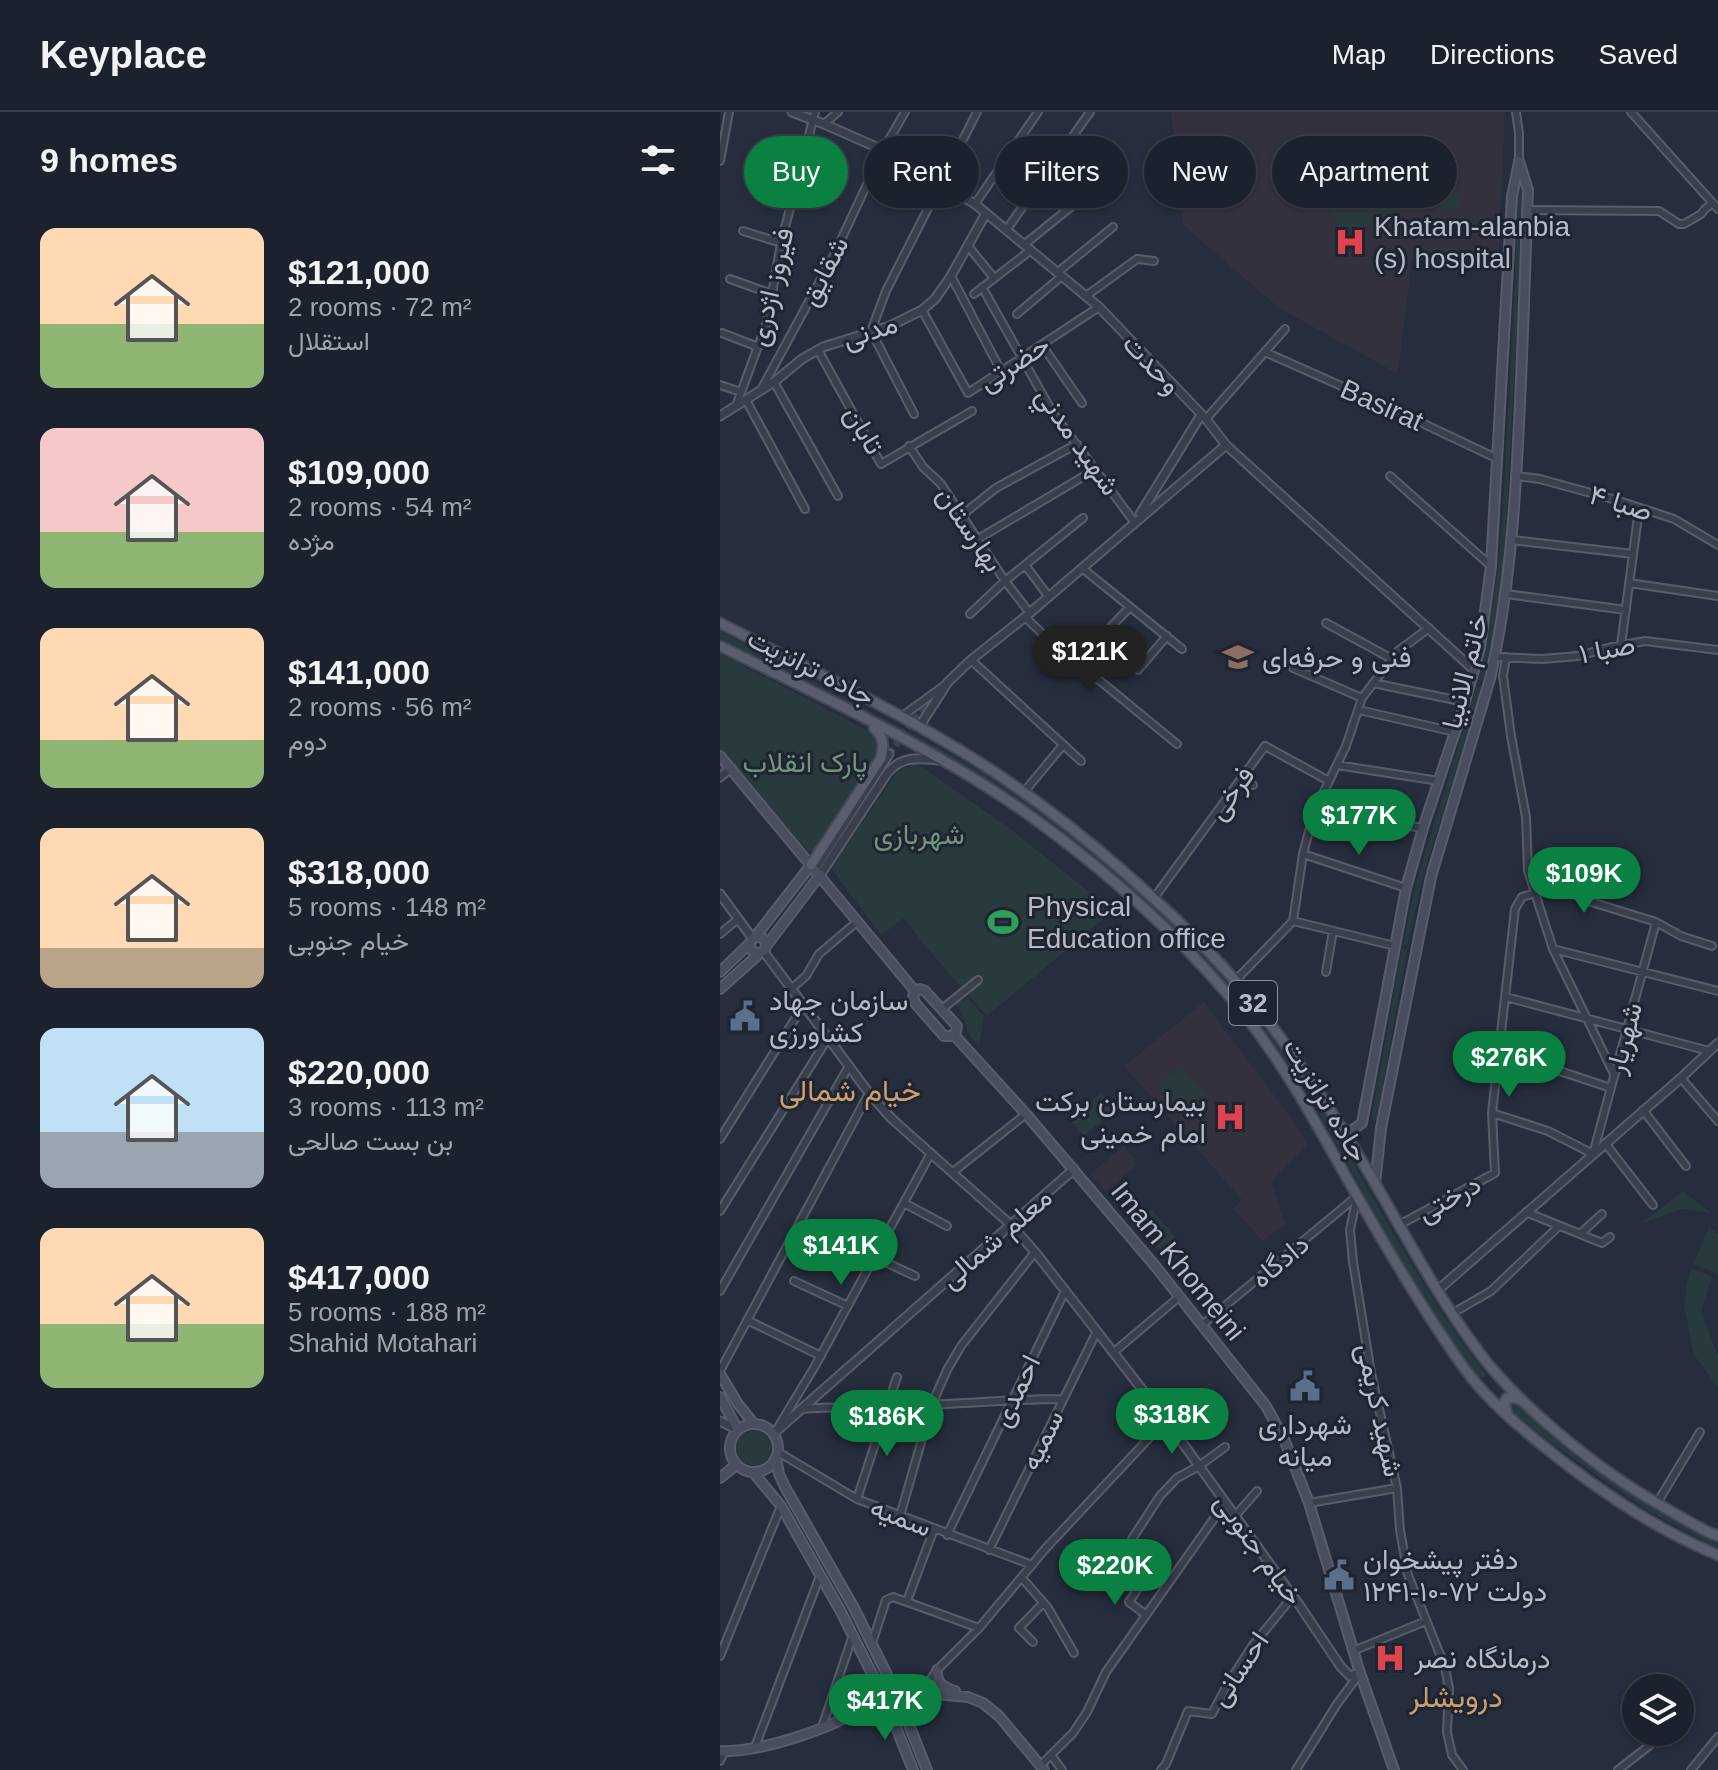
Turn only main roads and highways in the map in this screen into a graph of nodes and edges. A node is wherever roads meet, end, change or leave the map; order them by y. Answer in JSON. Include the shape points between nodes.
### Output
{"nodes":[{"id":1,"x":1488,"y":591,"type":"junction"},
{"id":2,"x":1506,"y":594,"type":"junction"},
{"id":3,"x":720,"y":623,"type":"edge"},
{"id":4,"x":720,"y":646,"type":"edge"},
{"id":5,"x":866,"y":720,"type":"junction"},
{"id":6,"x":1449,"y":750,"type":"junction"},
{"id":7,"x":1466,"y":755,"type":"junction"},
{"id":8,"x":721,"y":759,"type":"edge"},
{"id":9,"x":815,"y":869,"type":"junction"},
{"id":10,"x":753,"y":940,"type":"junction"},
{"id":11,"x":763,"y":950,"type":"junction"},
{"id":12,"x":720,"y":972,"type":"edge"},
{"id":13,"x":722,"y":985,"type":"edge"},
{"id":14,"x":915,"y":991,"type":"junction"},
{"id":15,"x":955,"y":1036,"type":"junction"},
{"id":16,"x":1362,"y":1123,"type":"junction"},
{"id":17,"x":1381,"y":1128,"type":"junction"},
{"id":18,"x":1342,"y":1129,"type":"junction"},
{"id":19,"x":1375,"y":1184,"type":"junction"},
{"id":20,"x":1491,"y":1367,"type":"junction"},
{"id":21,"x":720,"y":1372,"type":"edge"},
{"id":22,"x":1476,"y":1383,"type":"junction"},
{"id":23,"x":720,"y":1397,"type":"edge"},
{"id":24,"x":1526,"y":1402,"type":"junction"},
{"id":25,"x":1511,"y":1419,"type":"junction"},
{"id":26,"x":754,"y":1424,"type":"junction"},
{"id":27,"x":738,"y":1430,"type":"junction"},
{"id":28,"x":777,"y":1455,"type":"junction"},
{"id":29,"x":736,"y":1465,"type":"junction"},
{"id":30,"x":753,"y":1472,"type":"junction"},
{"id":31,"x":720,"y":1478,"type":"edge"},
{"id":32,"x":1718,"y":1536,"type":"edge"},
{"id":33,"x":1718,"y":1555,"type":"edge"},
{"id":34,"x":937,"y":1670,"type":"road end"},
{"id":35,"x":899,"y":1697,"type":"junction"},
{"id":36,"x":968,"y":1697,"type":"junction"},
{"id":37,"x":883,"y":1703,"type":"junction"},
{"id":38,"x":721,"y":1755,"type":"edge"},
{"id":39,"x":1042,"y":1768,"type":"edge"},
{"id":40,"x":913,"y":1770,"type":"edge"},
{"id":41,"x":927,"y":1770,"type":"edge"},
{"id":42,"x":1394,"y":1770,"type":"edge"}],
"edges":[{"from":1,"to":2,"type":"main road","via":[[1498,586]]},
{"from":1,"to":2,"type":"main road","name":"خاتم الانبیا","via":[[1512,196],[1519,161],[1528,210],[1517,476]]},
{"from":1,"to":6,"type":"main road","name":"خاتم الانبیا","via":[[1480,648]]},
{"from":2,"to":7,"type":"main road","name":"خاتم الانبیا","via":[[1490,679]]},
{"from":3,"to":18,"type":"main road","name":"جاده ترانزیت","number":"32","via":[[975,759],[1077,831],[1187,928],[1235,981]]},
{"from":4,"to":5,"type":"main road","name":"جاده ترانزیت","number":"32"},
{"from":5,"to":9,"type":"main road","via":[[881,734],[881,758]]},
{"from":5,"to":22,"type":"main road","name":"جاده ترانزیت","number":"32","via":[[1034,819],[1175,936],[1275,1056],[1404,1277]]},
{"from":6,"to":7,"type":"main road","via":[[1451,762]]},
{"from":6,"to":16,"type":"main road","name":"خاتم الانبیا","via":[[1406,888]]},
{"from":7,"to":17,"type":"main road","name":"خاتم الانبیا","via":[[1431,877]]},
{"from":8,"to":9,"type":"main road"},
{"from":9,"to":10,"type":"main road"},
{"from":9,"to":11,"type":"main road"},
{"from":9,"to":14,"type":"main road"},
{"from":10,"to":11,"type":"main road","via":[[752,951]]},
{"from":10,"to":11,"type":"main road","via":[[763,938]]},
{"from":10,"to":12,"type":"main road"},
{"from":11,"to":13,"type":"main road"},
{"from":14,"to":15,"type":"main road","via":[[915,1003],[944,1036]]},
{"from":14,"to":15,"type":"main road","via":[[925,991],[942,1009],[957,1026]]},
{"from":15,"to":42,"type":"main road","name":"Imam Khomeini","via":[[1074,1169],[1266,1406],[1309,1503]]},
{"from":16,"to":17,"type":"main road"},
{"from":16,"to":18,"type":"main road","via":[[1351,1131]]},
{"from":17,"to":19,"type":"main road","name":"خاتم الانبیا"},
{"from":18,"to":19,"type":"main road","name":"جاده ترانزیت","number":"32"},
{"from":19,"to":20,"type":"main road","name":"جاده ترانزیت","number":"32"},
{"from":20,"to":22,"type":"main road","via":[[1489,1380]]},
{"from":20,"to":24,"type":"main road","name":"جاده ترانزیت","number":"32"},
{"from":21,"to":26,"type":"main road"},
{"from":22,"to":25,"type":"main road","name":"جاده ترانزیت","number":"32"},
{"from":23,"to":27,"type":"main road"},
{"from":24,"to":25,"type":"main road","via":[[1505,1400]]},
{"from":24,"to":32,"type":"main road","name":"جاده ترانزیت","number":"32","via":[[1575,1447],[1633,1489]]},
{"from":25,"to":33,"type":"main road","name":"جاده ترانزیت","number":"32","via":[[1624,1506]]},
{"from":26,"to":27,"type":"main road"},
{"from":26,"to":28,"type":"main road","via":[[773,1434]]},
{"from":27,"to":29,"type":"main road","via":[[730,1443]]},
{"from":28,"to":30,"type":"main road","via":[[767,1469]]},
{"from":28,"to":35,"type":"main road","via":[[785,1487]]},
{"from":29,"to":30,"type":"main road"},
{"from":29,"to":31,"type":"main road"},
{"from":30,"to":37,"type":"main road","via":[[781,1506],[853,1635]]},
{"from":34,"to":36,"type":"main road","via":[[939,1683]]},
{"from":35,"to":36,"type":"main road","via":[[913,1692]]},
{"from":35,"to":37,"type":"main road"},
{"from":35,"to":41,"type":"main road"},
{"from":36,"to":39,"type":"main road","via":[[999,1716]]},
{"from":37,"to":38,"type":"main road","via":[[822,1727]]},
{"from":37,"to":40,"type":"main road"}]}
